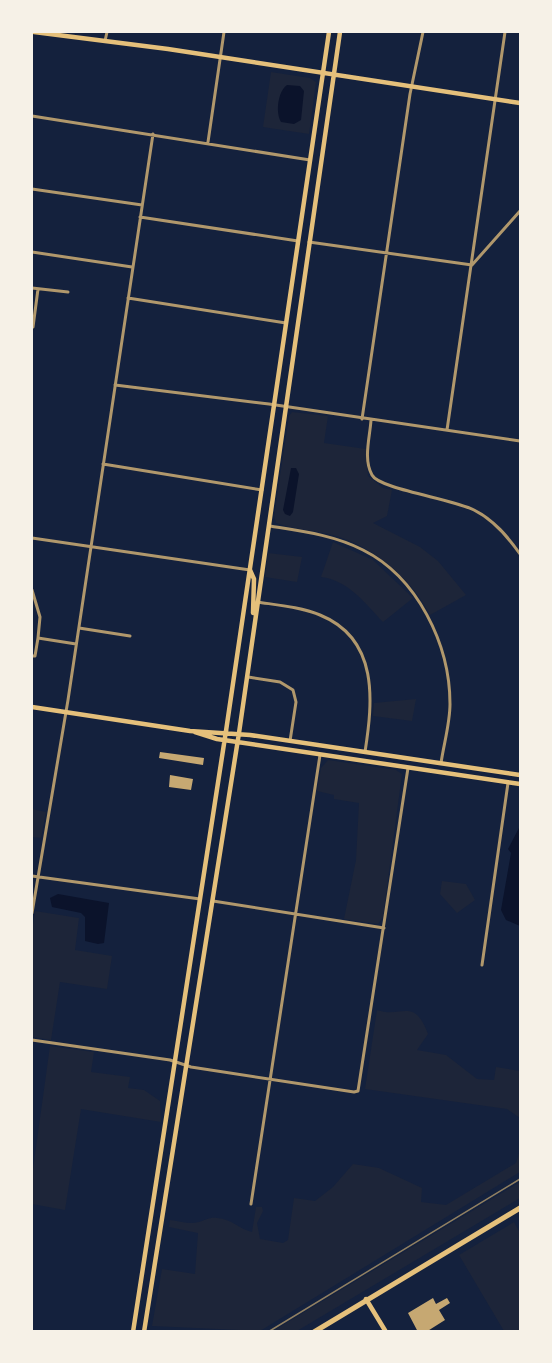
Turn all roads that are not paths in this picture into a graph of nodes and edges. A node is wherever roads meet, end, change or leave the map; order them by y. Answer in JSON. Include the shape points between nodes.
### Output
{"nodes":[{"id":1,"x":34,"y":32,"type":"edge"},
{"id":2,"x":107,"y":32,"type":"edge"},
{"id":3,"x":224,"y":32,"type":"edge"},
{"id":4,"x":329,"y":32,"type":"edge"},
{"id":5,"x":340,"y":32,"type":"edge"},
{"id":6,"x":423,"y":32,"type":"edge"},
{"id":7,"x":505,"y":32,"type":"edge"},
{"id":8,"x":105,"y":41,"type":"junction"},
{"id":9,"x":220,"y":56,"type":"junction"},
{"id":10,"x":323,"y":72,"type":"junction"},
{"id":11,"x":334,"y":75,"type":"junction"},
{"id":12,"x":412,"y":87,"type":"junction"},
{"id":13,"x":495,"y":100,"type":"junction"},
{"id":14,"x":520,"y":103,"type":"edge"},
{"id":15,"x":32,"y":116,"type":"edge"},
{"id":16,"x":153,"y":134,"type":"junction"},
{"id":17,"x":208,"y":142,"type":"junction"},
{"id":18,"x":310,"y":160,"type":"junction"},
{"id":19,"x":32,"y":189,"type":"edge"},
{"id":20,"x":142,"y":205,"type":"junction"},
{"id":21,"x":520,"y":211,"type":"edge"},
{"id":22,"x":140,"y":217,"type":"junction"},
{"id":23,"x":298,"y":241,"type":"junction"},
{"id":24,"x":309,"y":242,"type":"junction"},
{"id":25,"x":32,"y":252,"type":"edge"},
{"id":26,"x":387,"y":254,"type":"junction"},
{"id":27,"x":472,"y":265,"type":"junction"},
{"id":28,"x":132,"y":267,"type":"junction"},
{"id":29,"x":32,"y":288,"type":"edge"},
{"id":30,"x":38,"y":289,"type":"junction"},
{"id":31,"x":68,"y":292,"type":"dead end"},
{"id":32,"x":128,"y":298,"type":"junction"},
{"id":33,"x":286,"y":323,"type":"junction"},
{"id":34,"x":33,"y":327,"type":"edge"},
{"id":35,"x":115,"y":384,"type":"junction"},
{"id":36,"x":274,"y":405,"type":"junction"},
{"id":37,"x":285,"y":407,"type":"junction"},
{"id":38,"x":362,"y":419,"type":"junction"},
{"id":39,"x":371,"y":420,"type":"junction"},
{"id":40,"x":447,"y":431,"type":"junction"},
{"id":41,"x":520,"y":441,"type":"edge"},
{"id":42,"x":104,"y":464,"type":"junction"},
{"id":43,"x":262,"y":490,"type":"junction"},
{"id":44,"x":268,"y":525,"type":"junction"},
{"id":45,"x":32,"y":538,"type":"edge"},
{"id":46,"x":91,"y":546,"type":"junction"},
{"id":47,"x":520,"y":554,"type":"edge"},
{"id":48,"x":250,"y":570,"type":"junction"},
{"id":49,"x":32,"y":590,"type":"edge"},
{"id":50,"x":254,"y":601,"type":"junction"},
{"id":51,"x":79,"y":628,"type":"junction"},
{"id":52,"x":130,"y":636,"type":"dead end"},
{"id":53,"x":38,"y":638,"type":"junction"},
{"id":54,"x":76,"y":644,"type":"junction"},
{"id":55,"x":32,"y":656,"type":"edge"},
{"id":56,"x":246,"y":677,"type":"junction"},
{"id":57,"x":32,"y":707,"type":"edge"},
{"id":58,"x":65,"y":712,"type":"junction"},
{"id":59,"x":190,"y":730,"type":"junction"},
{"id":60,"x":226,"y":731,"type":"junction"},
{"id":61,"x":239,"y":733,"type":"junction"},
{"id":62,"x":225,"y":740,"type":"junction"},
{"id":63,"x":290,"y":741,"type":"junction"},
{"id":64,"x":238,"y":742,"type":"junction"},
{"id":65,"x":321,"y":745,"type":"junction"},
{"id":66,"x":365,"y":752,"type":"junction"},
{"id":67,"x":320,"y":754,"type":"junction"},
{"id":68,"x":409,"y":758,"type":"junction"},
{"id":69,"x":363,"y":761,"type":"junction"},
{"id":70,"x":441,"y":763,"type":"junction"},
{"id":71,"x":408,"y":768,"type":"junction"},
{"id":72,"x":440,"y":772,"type":"junction"},
{"id":73,"x":510,"y":773,"type":"junction"},
{"id":74,"x":520,"y":774,"type":"edge"},
{"id":75,"x":508,"y":783,"type":"junction"},
{"id":76,"x":520,"y":784,"type":"edge"},
{"id":77,"x":32,"y":876,"type":"edge"},
{"id":78,"x":37,"y":877,"type":"junction"},
{"id":79,"x":200,"y":899,"type":"junction"},
{"id":80,"x":213,"y":901,"type":"junction"},
{"id":81,"x":32,"y":913,"type":"edge"},
{"id":82,"x":295,"y":913,"type":"junction"},
{"id":83,"x":384,"y":928,"type":"junction"},
{"id":84,"x":482,"y":965,"type":"dead end"},
{"id":85,"x":32,"y":1040,"type":"edge"},
{"id":86,"x":175,"y":1062,"type":"junction"},
{"id":87,"x":186,"y":1066,"type":"junction"},
{"id":88,"x":270,"y":1080,"type":"junction"},
{"id":89,"x":250,"y":1204,"type":"dead end"},
{"id":90,"x":520,"y":1208,"type":"edge"},
{"id":91,"x":366,"y":1299,"type":"junction"},
{"id":92,"x":340,"y":1315,"type":"junction"},
{"id":93,"x":328,"y":1322,"type":"dead end"},
{"id":94,"x":133,"y":1332,"type":"edge"},
{"id":95,"x":144,"y":1332,"type":"edge"},
{"id":96,"x":314,"y":1332,"type":"edge"},
{"id":97,"x":386,"y":1332,"type":"edge"}],
"edges":[{"from":1,"to":8,"type":"main road"},
{"from":2,"to":8,"type":"street"},
{"from":3,"to":9,"type":"street"},
{"from":4,"to":10,"type":"main road"},
{"from":5,"to":11,"type":"main road"},
{"from":6,"to":12,"type":"street"},
{"from":7,"to":13,"type":"street"},
{"from":8,"to":9,"type":"main road"},
{"from":9,"to":10,"type":"main road"},
{"from":9,"to":17,"type":"street"},
{"from":10,"to":11,"type":"main road"},
{"from":10,"to":18,"type":"main road"},
{"from":11,"to":12,"type":"main road"},
{"from":11,"to":24,"type":"main road"},
{"from":12,"to":13,"type":"main road"},
{"from":12,"to":26,"type":"street"},
{"from":13,"to":14,"type":"main road"},
{"from":13,"to":27,"type":"street"},
{"from":15,"to":16,"type":"street"},
{"from":16,"to":17,"type":"street"},
{"from":16,"to":20,"type":"street"},
{"from":17,"to":18,"type":"street"},
{"from":18,"to":23,"type":"main road"},
{"from":19,"to":20,"type":"street"},
{"from":20,"to":22,"type":"street"},
{"from":21,"to":27,"type":"street"},
{"from":22,"to":23,"type":"street"},
{"from":22,"to":28,"type":"street"},
{"from":23,"to":33,"type":"main road"},
{"from":24,"to":26,"type":"street"},
{"from":24,"to":37,"type":"main road"},
{"from":25,"to":28,"type":"street"},
{"from":26,"to":27,"type":"street"},
{"from":26,"to":38,"type":"street"},
{"from":27,"to":40,"type":"street"},
{"from":28,"to":32,"type":"street"},
{"from":29,"to":30,"type":"street"},
{"from":30,"to":31,"type":"street"},
{"from":30,"to":34,"type":"street"},
{"from":32,"to":33,"type":"street"},
{"from":32,"to":35,"type":"street"},
{"from":33,"to":36,"type":"main road"},
{"from":35,"to":36,"type":"street"},
{"from":35,"to":42,"type":"street"},
{"from":36,"to":37,"type":"street"},
{"from":36,"to":43,"type":"main road"},
{"from":37,"to":38,"type":"street"},
{"from":37,"to":44,"type":"main road"},
{"from":38,"to":39,"type":"street"},
{"from":39,"to":40,"type":"street"},
{"from":39,"to":47,"type":"street","via":[[370,473],[385,485],[476,510],[491,520]]},
{"from":40,"to":41,"type":"street"},
{"from":42,"to":43,"type":"street"},
{"from":42,"to":46,"type":"street"},
{"from":43,"to":48,"type":"main road"},
{"from":44,"to":50,"type":"main road"},
{"from":44,"to":70,"type":"street","via":[[355,546],[411,590],[432,626],[446,670],[449,712]]},
{"from":45,"to":46,"type":"street"},
{"from":46,"to":48,"type":"street"},
{"from":46,"to":51,"type":"street"},
{"from":48,"to":50,"type":"main road"},
{"from":48,"to":60,"type":"main road"},
{"from":49,"to":53,"type":"street","via":[[40,617]]},
{"from":50,"to":56,"type":"main road"},
{"from":50,"to":66,"type":"street","via":[[321,615],[353,642],[364,661],[372,691]]},
{"from":51,"to":52,"type":"street"},
{"from":51,"to":54,"type":"street"},
{"from":53,"to":54,"type":"street"},
{"from":53,"to":55,"type":"street"},
{"from":54,"to":58,"type":"street"},
{"from":56,"to":61,"type":"main road"},
{"from":56,"to":63,"type":"street","via":[[280,682],[293,690],[296,702]]},
{"from":57,"to":58,"type":"main road"},
{"from":58,"to":59,"type":"main road"},
{"from":58,"to":78,"type":"street"},
{"from":59,"to":60,"type":"main road"},
{"from":59,"to":62,"type":"main road"},
{"from":60,"to":61,"type":"main road"},
{"from":60,"to":62,"type":"main road"},
{"from":61,"to":63,"type":"main road"},
{"from":61,"to":64,"type":"main road"},
{"from":62,"to":64,"type":"main road"},
{"from":62,"to":79,"type":"main road"},
{"from":63,"to":65,"type":"main road"},
{"from":64,"to":67,"type":"main road"},
{"from":64,"to":80,"type":"main road"},
{"from":65,"to":66,"type":"main road"},
{"from":65,"to":67,"type":"main road"},
{"from":66,"to":68,"type":"main road"},
{"from":66,"to":69,"type":"main road"},
{"from":67,"to":69,"type":"main road"},
{"from":67,"to":82,"type":"street"},
{"from":68,"to":70,"type":"main road"},
{"from":68,"to":71,"type":"main road"},
{"from":69,"to":71,"type":"main road"},
{"from":70,"to":72,"type":"main road"},
{"from":70,"to":73,"type":"main road"},
{"from":71,"to":72,"type":"main road"},
{"from":71,"to":83,"type":"street"},
{"from":72,"to":75,"type":"main road"},
{"from":73,"to":74,"type":"main road"},
{"from":73,"to":75,"type":"main road"},
{"from":74,"to":76,"type":"main road"},
{"from":75,"to":76,"type":"main road"},
{"from":75,"to":84,"type":"street"},
{"from":77,"to":78,"type":"street"},
{"from":78,"to":79,"type":"street"},
{"from":78,"to":81,"type":"street"},
{"from":79,"to":86,"type":"main road"},
{"from":80,"to":82,"type":"street"},
{"from":80,"to":87,"type":"main road"},
{"from":82,"to":83,"type":"street"},
{"from":82,"to":88,"type":"street"},
{"from":83,"to":88,"type":"street","via":[[358,1091]]},
{"from":85,"to":86,"type":"street"},
{"from":86,"to":87,"type":"street"},
{"from":86,"to":94,"type":"main road"},
{"from":87,"to":88,"type":"street"},
{"from":87,"to":95,"type":"main road"},
{"from":88,"to":89,"type":"street"},
{"from":90,"to":91,"type":"highway"},
{"from":91,"to":92,"type":"highway"},
{"from":91,"to":97,"type":"main road"},
{"from":92,"to":93,"type":"highway"},
{"from":92,"to":96,"type":"highway"}]}
